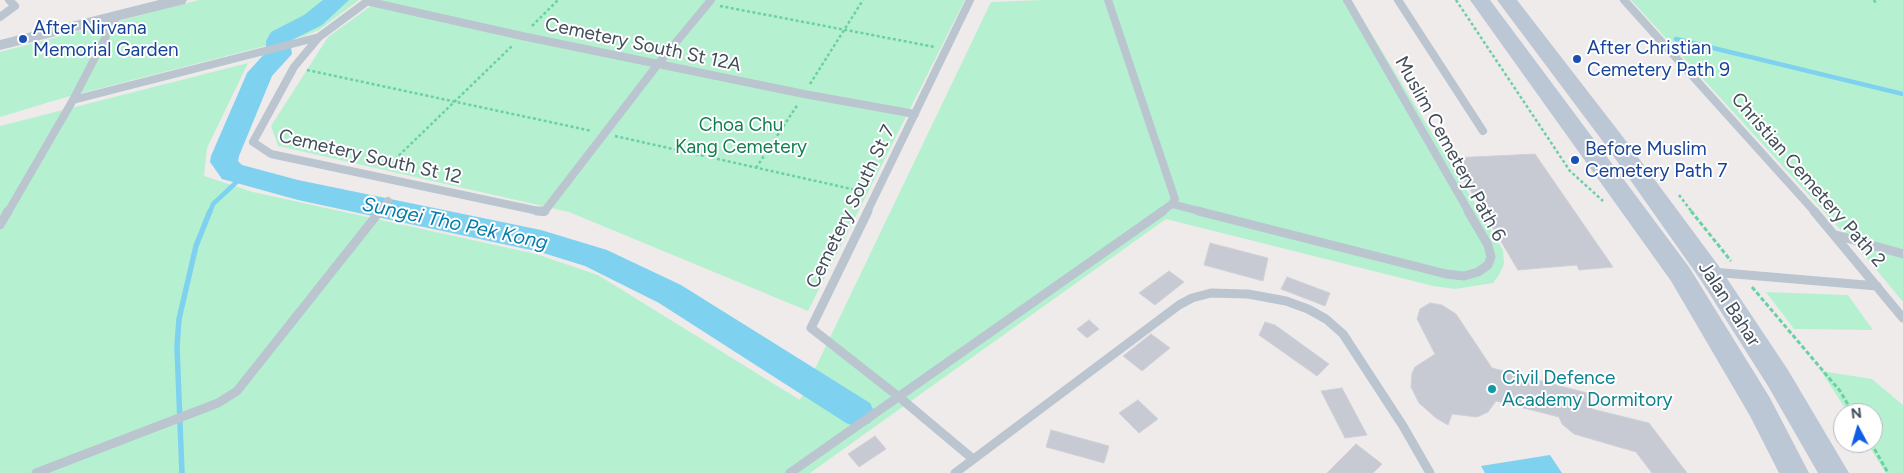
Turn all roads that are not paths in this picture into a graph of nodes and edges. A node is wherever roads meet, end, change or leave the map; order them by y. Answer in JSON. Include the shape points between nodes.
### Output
{"nodes":[{"id":1,"x":4,"y":0,"type":"edge"},
{"id":2,"x":9,"y":0,"type":"edge"},
{"id":3,"x":179,"y":0,"type":"edge"},
{"id":4,"x":367,"y":0,"type":"edge"},
{"id":5,"x":970,"y":0,"type":"edge"},
{"id":6,"x":1108,"y":0,"type":"edge"},
{"id":7,"x":1347,"y":0,"type":"edge"},
{"id":8,"x":1398,"y":0,"type":"edge"},
{"id":9,"x":1480,"y":0,"type":"edge"},
{"id":10,"x":1507,"y":0,"type":"edge"},
{"id":11,"x":1624,"y":0,"type":"edge"},
{"id":12,"x":0,"y":2,"type":"edge"},
{"id":13,"x":709,"y":2,"type":"edge"},
{"id":14,"x":117,"y":15,"type":"junction"},
{"id":15,"x":0,"y":16,"type":"edge"},
{"id":16,"x":319,"y":37,"type":"junction"},
{"id":17,"x":0,"y":45,"type":"edge"},
{"id":18,"x":658,"y":64,"type":"junction"},
{"id":19,"x":73,"y":100,"type":"junction"},
{"id":20,"x":915,"y":114,"type":"junction"},
{"id":21,"x":1483,"y":131,"type":"dead end"},
{"id":22,"x":1615,"y":142,"type":"junction"},
{"id":23,"x":1592,"y":154,"type":"junction"},
{"id":24,"x":388,"y":201,"type":"dead end"},
{"id":25,"x":1172,"y":204,"type":"junction"},
{"id":26,"x":380,"y":212,"type":"joint"},
{"id":27,"x":0,"y":225,"type":"edge"},
{"id":28,"x":1836,"y":235,"type":"junction"},
{"id":29,"x":1903,"y":254,"type":"edge"},
{"id":30,"x":1709,"y":272,"type":"junction"},
{"id":31,"x":1877,"y":286,"type":"junction"},
{"id":32,"x":1903,"y":318,"type":"edge"},
{"id":33,"x":898,"y":397,"type":"junction"},
{"id":34,"x":973,"y":459,"type":"junction"},
{"id":35,"x":1427,"y":471,"type":"edge"},
{"id":36,"x":36,"y":473,"type":"edge"},
{"id":37,"x":790,"y":473,"type":"edge"},
{"id":38,"x":955,"y":473,"type":"edge"},
{"id":39,"x":1794,"y":473,"type":"edge"},
{"id":40,"x":1834,"y":473,"type":"edge"}],
"edges":[{"from":1,"to":12,"type":"lane"},
{"from":2,"to":15,"type":"lane","via":[[15,6]]},
{"from":3,"to":14,"type":"street"},
{"from":4,"to":16,"type":"lane"},
{"from":4,"to":18,"type":"lane","name":"Cemetery South St 12A"},
{"from":5,"to":20,"type":"lane","name":"Cemetery South St 7"},
{"from":6,"to":25,"type":"lane","via":[[1175,199]]},
{"from":7,"to":25,"type":"lane","name":"Muslim Cemetery Path 6","via":[[1488,245],[1491,258],[1488,265],[1464,276],[1446,274]]},
{"from":8,"to":21,"type":"lane"},
{"from":9,"to":23,"type":"main road","name":"Jalan Bahar"},
{"from":10,"to":22,"type":"main road","name":"Jalan Bahar"},
{"from":11,"to":28,"type":"lane","name":"Christian Cemetery Path 2"},
{"from":13,"to":18,"type":"lane"},
{"from":14,"to":17,"type":"street"},
{"from":14,"to":19,"type":"lane"},
{"from":16,"to":18,"type":"lane","name":"Cemetery South St 12","via":[[294,67],[254,142],[271,154],[544,212]]},
{"from":16,"to":19,"type":"lane"},
{"from":18,"to":20,"type":"lane","name":"Cemetery South St 12A"},
{"from":19,"to":27,"type":"lane"},
{"from":20,"to":33,"type":"lane","name":"Cemetery South St 7","via":[[811,328]]},
{"from":22,"to":23,"type":"main road","via":[[1594,139]]},
{"from":22,"to":30,"type":"main road","name":"Jalan Bahar"},
{"from":23,"to":39,"type":"main road","name":"Jalan Bahar","via":[[1704,310]]},
{"from":24,"to":26,"type":"lane"},
{"from":25,"to":33,"type":"lane"},
{"from":26,"to":36,"type":"lane","via":[[237,391],[218,403]]},
{"from":28,"to":29,"type":"lane"},
{"from":28,"to":31,"type":"lane","name":"Christian Cemetery Path 2"},
{"from":30,"to":31,"type":"lane"},
{"from":30,"to":40,"type":"main road","name":"Jalan Bahar","via":[[1778,378]]},
{"from":31,"to":32,"type":"lane","name":"Christian Cemetery Path 2"},
{"from":33,"to":34,"type":"lane"},
{"from":33,"to":37,"type":"lane"},
{"from":34,"to":35,"type":"lane","via":[[1179,305],[1211,294],[1248,294],[1308,309],[1343,334],[1403,426]]},
{"from":34,"to":38,"type":"lane"}]}
